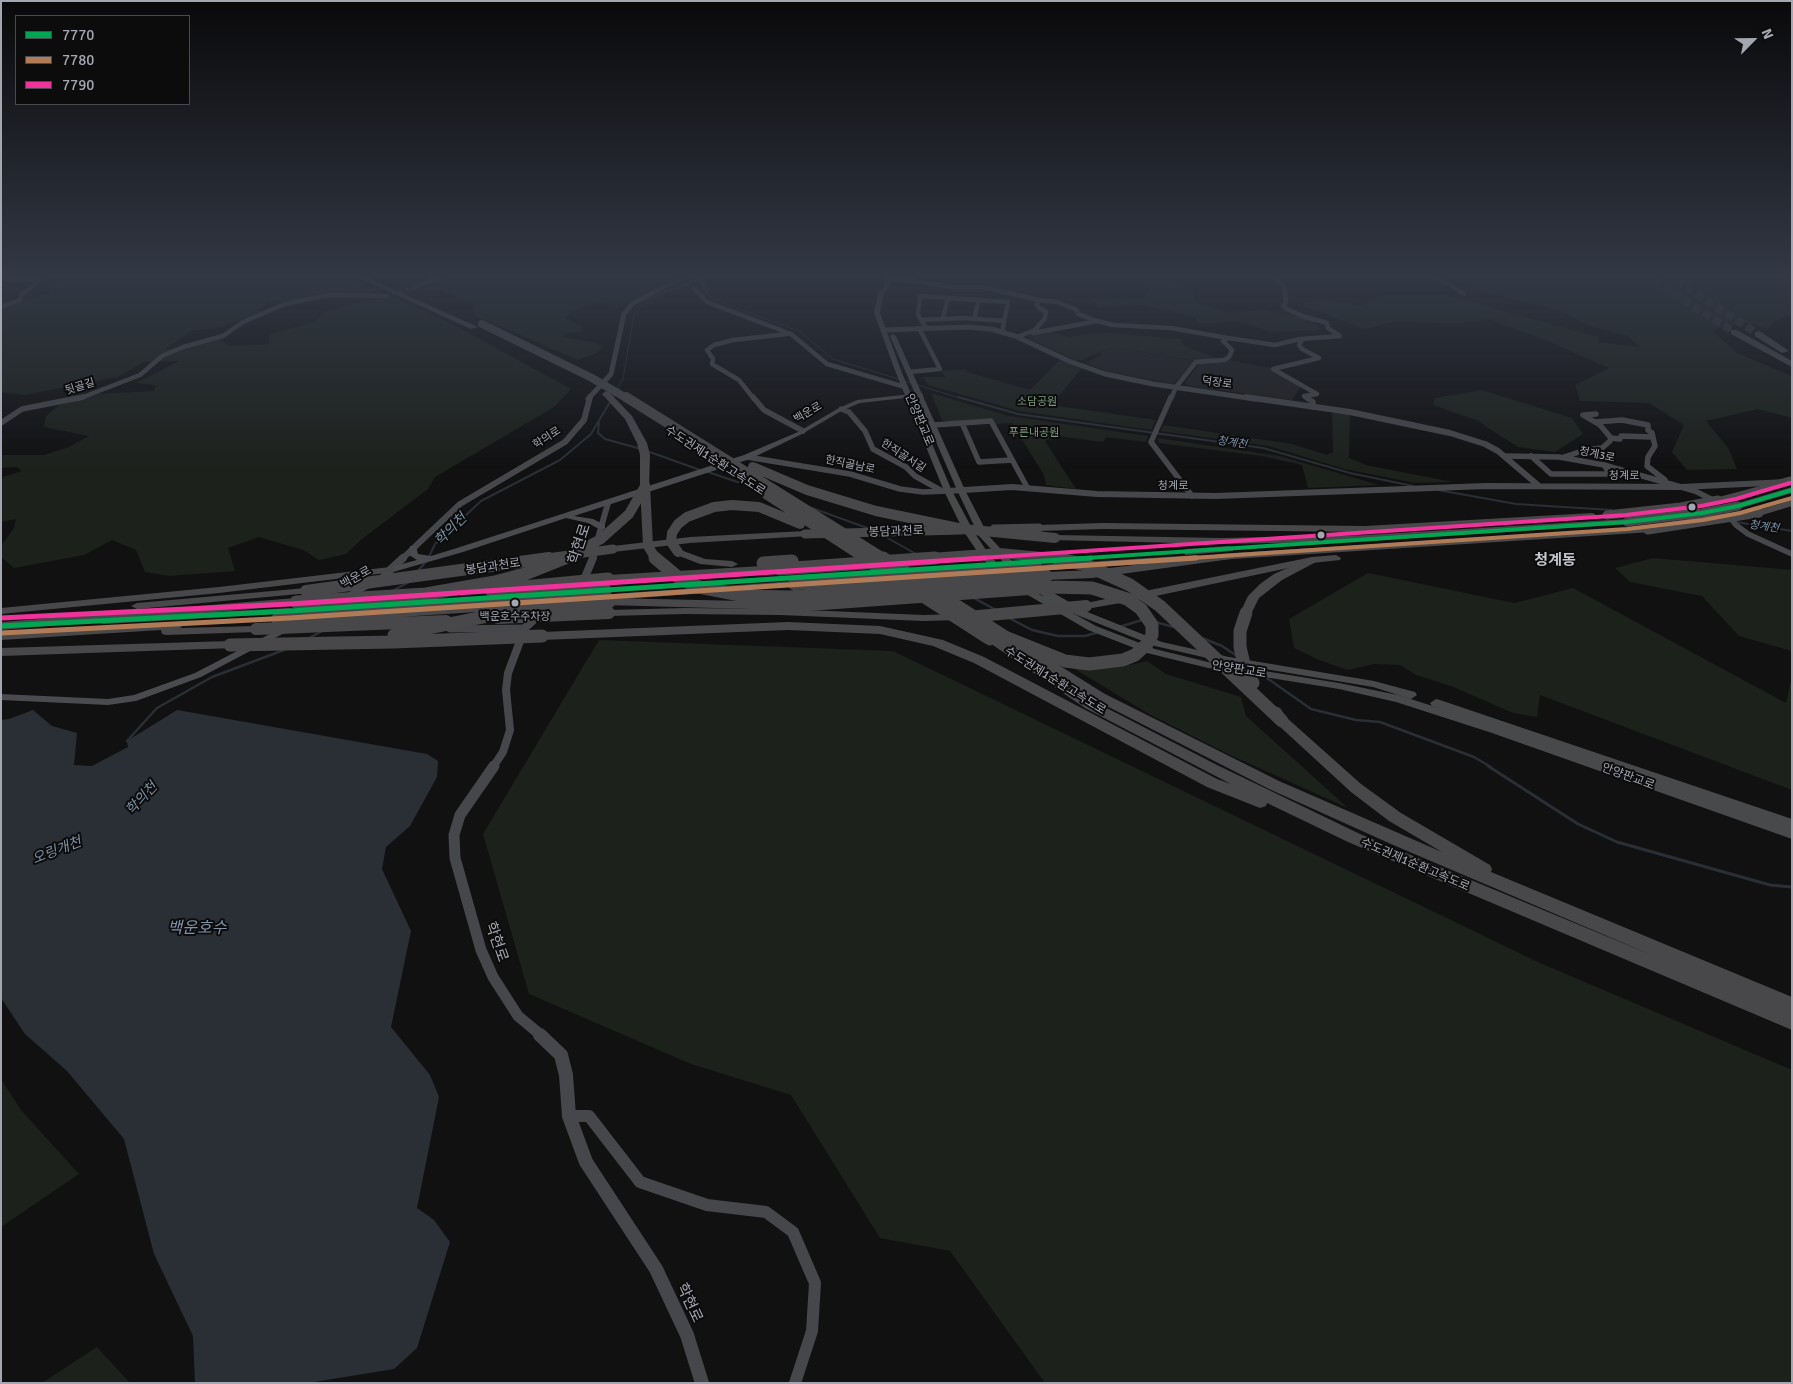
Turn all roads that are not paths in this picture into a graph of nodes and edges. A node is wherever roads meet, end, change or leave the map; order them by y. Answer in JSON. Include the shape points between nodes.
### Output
{"nodes":[{"id":1,"x":214,"y":339,"type":"edge"},
{"id":2,"x":502,"y":339,"type":"edge"},
{"id":3,"x":506,"y":339,"type":"edge"},
{"id":4,"x":619,"y":339,"type":"edge"},
{"id":5,"x":744,"y":339,"type":"edge"},
{"id":6,"x":799,"y":339,"type":"edge"},
{"id":7,"x":889,"y":339,"type":"edge"},
{"id":8,"x":891,"y":339,"type":"edge"},
{"id":9,"x":924,"y":339,"type":"edge"},
{"id":10,"x":1021,"y":339,"type":"edge"},
{"id":11,"x":1227,"y":339,"type":"edge"},
{"id":12,"x":1231,"y":339,"type":"edge"},
{"id":13,"x":1300,"y":339,"type":"junction"},
{"id":14,"x":1306,"y":339,"type":"edge"},
{"id":15,"x":1746,"y":339,"type":"tunnel mouth"},
{"id":16,"x":1765,"y":339,"type":"tunnel mouth"},
{"id":17,"x":1792,"y":356,"type":"edge"},
{"id":18,"x":1792,"y":366,"type":"edge"},
{"id":19,"x":910,"y":374,"type":"junction"},
{"id":20,"x":900,"y":383,"type":"junction"},
{"id":21,"x":1176,"y":387,"type":"junction"},
{"id":22,"x":919,"y":392,"type":"junction"},
{"id":23,"x":606,"y":394,"type":"junction"},
{"id":24,"x":1313,"y":407,"type":"junction"},
{"id":25,"x":841,"y":409,"type":"junction"},
{"id":26,"x":1596,"y":414,"type":"dead end"},
{"id":27,"x":1595,"y":422,"type":"junction"},
{"id":28,"x":962,"y":423,"type":"junction"},
{"id":29,"x":1,"y":424,"type":"edge"},
{"id":30,"x":933,"y":425,"type":"junction"},
{"id":31,"x":803,"y":431,"type":"junction"},
{"id":32,"x":1652,"y":437,"type":"junction"},
{"id":33,"x":1611,"y":438,"type":"junction"},
{"id":34,"x":702,"y":444,"type":"junction"},
{"id":35,"x":1506,"y":456,"type":"junction"},
{"id":36,"x":1531,"y":456,"type":"junction"},
{"id":37,"x":747,"y":457,"type":"junction"},
{"id":38,"x":1559,"y":458,"type":"junction"},
{"id":39,"x":1012,"y":460,"type":"junction"},
{"id":40,"x":1604,"y":466,"type":"junction"},
{"id":41,"x":1791,"y":483,"type":"edge"},
{"id":42,"x":645,"y":485,"type":"junction"},
{"id":43,"x":1539,"y":486,"type":"junction"},
{"id":44,"x":1681,"y":487,"type":"junction"},
{"id":45,"x":1027,"y":488,"type":"junction"},
{"id":46,"x":1397,"y":489,"type":"joint"},
{"id":47,"x":961,"y":490,"type":"junction"},
{"id":48,"x":946,"y":491,"type":"junction"},
{"id":49,"x":1192,"y":496,"type":"junction"},
{"id":50,"x":1718,"y":501,"type":"junction"},
{"id":51,"x":608,"y":503,"type":"junction"},
{"id":52,"x":1792,"y":503,"type":"edge"},
{"id":53,"x":562,"y":517,"type":"junction"},
{"id":54,"x":602,"y":527,"type":"junction"},
{"id":55,"x":1579,"y":535,"type":"junction"},
{"id":56,"x":1377,"y":538,"type":"junction"},
{"id":57,"x":839,"y":541,"type":"junction"},
{"id":58,"x":1056,"y":541,"type":"junction"},
{"id":59,"x":413,"y":548,"type":"junction"},
{"id":60,"x":1792,"y":554,"type":"edge"},
{"id":61,"x":1226,"y":557,"type":"joint"},
{"id":62,"x":421,"y":560,"type":"junction"},
{"id":63,"x":1312,"y":560,"type":"junction"},
{"id":64,"x":780,"y":569,"type":"joint"},
{"id":65,"x":1038,"y":569,"type":"junction"},
{"id":66,"x":390,"y":570,"type":"junction"},
{"id":67,"x":426,"y":594,"type":"junction"},
{"id":68,"x":350,"y":596,"type":"junction"},
{"id":69,"x":606,"y":597,"type":"junction"},
{"id":70,"x":293,"y":607,"type":"junction"},
{"id":71,"x":1,"y":611,"type":"edge"},
{"id":72,"x":2,"y":626,"type":"edge"},
{"id":73,"x":525,"y":628,"type":"junction"},
{"id":74,"x":23,"y":636,"type":"junction"},
{"id":75,"x":542,"y":636,"type":"joint"},
{"id":76,"x":1005,"y":637,"type":"junction"},
{"id":77,"x":346,"y":642,"type":"junction"},
{"id":78,"x":1,"y":652,"type":"edge"},
{"id":79,"x":1273,"y":671,"type":"junction"},
{"id":80,"x":1,"y":697,"type":"edge"},
{"id":81,"x":1095,"y":701,"type":"junction"},
{"id":82,"x":1282,"y":721,"type":"junction"},
{"id":83,"x":1792,"y":824,"type":"edge"},
{"id":84,"x":1792,"y":834,"type":"edge"},
{"id":85,"x":1354,"y":838,"type":"junction"},
{"id":86,"x":1541,"y":902,"type":"junction"},
{"id":87,"x":1792,"y":1006,"type":"edge"},
{"id":88,"x":1792,"y":1022,"type":"edge"},
{"id":89,"x":569,"y":1116,"type":"junction"},
{"id":90,"x":702,"y":1383,"type":"edge"},
{"id":91,"x":795,"y":1383,"type":"edge"}],
"edges":[{"from":1,"to":29,"type":"street","name":"뒷골길","via":[[162,356],[140,375],[88,396],[22,409]]},
{"from":2,"to":23,"type":"highway","name":"수도권제1순환고속도로"},
{"from":3,"to":34,"type":"highway","name":"수도권제1순환고속도로","bridge":true,"via":[[592,378]]},
{"from":4,"to":59,"type":"street","name":"학의로","via":[[611,374],[588,399],[584,420],[565,442],[460,504]]},
{"from":5,"to":31,"type":"street","via":[[707,350],[713,359],[712,364],[739,380],[764,410]]},
{"from":6,"to":20,"type":"street","via":[[828,364]]},
{"from":7,"to":20,"type":"main road","name":"안양판교로"},
{"from":8,"to":19,"type":"main road","name":"안양판교로"},
{"from":9,"to":19,"type":"street","via":[[940,369]]},
{"from":10,"to":21,"type":"street","name":"덕장로","via":[[1105,374]]},
{"from":11,"to":21,"type":"street","via":[[1223,341],[1232,350],[1229,357],[1196,362]]},
{"from":12,"to":13,"type":"street","via":[[1275,346]]},
{"from":13,"to":14,"type":"street"},
{"from":13,"to":24,"type":"street","via":[[1302,349],[1319,358],[1273,369],[1317,394],[1304,396],[1313,402]]},
{"from":15,"to":18,"type":"highway"},
{"from":16,"to":17,"type":"highway"},
{"from":19,"to":22,"type":"main road","name":"안양판교로"},
{"from":20,"to":22,"type":"main road","name":"백운로"},
{"from":20,"to":25,"type":"main road","name":"백운로"},
{"from":20,"to":48,"type":"main road","name":"안양판교로"},
{"from":21,"to":24,"type":"street","name":"덕장로"},
{"from":21,"to":49,"type":"street","via":[[1151,442]]},
{"from":22,"to":30,"type":"main road","name":"안양판교로"},
{"from":23,"to":42,"type":"highway","via":[[629,418],[642,443]]},
{"from":23,"to":57,"type":"highway","name":"수도권제1순환고속도로","bridge":true},
{"from":24,"to":35,"type":"street","name":"덕장로","via":[[1450,433],[1485,444]]},
{"from":25,"to":31,"type":"main road","name":"백운로"},
{"from":25,"to":48,"type":"street","name":"한직골서길","via":[[849,412],[865,430],[873,449]]},
{"from":26,"to":27,"type":"street","via":[[1583,415]]},
{"from":27,"to":32,"type":"street","via":[[1614,420],[1648,425]]},
{"from":27,"to":33,"type":"street"},
{"from":28,"to":30,"type":"street"},
{"from":28,"to":39,"type":"street","via":[[991,421]]},
{"from":28,"to":39,"type":"street","via":[[979,462]]},
{"from":30,"to":47,"type":"main road","name":"안양판교로"},
{"from":31,"to":37,"type":"main road","name":"백운로"},
{"from":32,"to":33,"type":"street"},
{"from":32,"to":44,"type":"street","via":[[1656,446],[1648,457],[1647,466],[1664,480]]},
{"from":33,"to":38,"type":"street","via":[[1602,448]]},
{"from":34,"to":58,"type":"highway","bridge":true,"via":[[807,490],[876,511]]},
{"from":34,"to":76,"type":"highway","name":"수도권제1순환고속도로","bridge":true},
{"from":35,"to":36,"type":"street","name":"청계3로"},
{"from":35,"to":43,"type":"street","name":"덕장로"},
{"from":36,"to":38,"type":"street","name":"청계3로"},
{"from":36,"to":40,"type":"street","via":[[1551,474],[1610,474]]},
{"from":37,"to":48,"type":"street","name":"한직골남로","via":[[850,474],[900,489]]},
{"from":37,"to":51,"type":"main road","name":"백운로"},
{"from":38,"to":40,"type":"street","name":"청계3로"},
{"from":39,"to":45,"type":"street"},
{"from":40,"to":44,"type":"street","name":"청계3로"},
{"from":41,"to":44,"type":"street","name":"청계로"},
{"from":41,"to":50,"type":"highway","name":"봉담과천로","bridge":true},
{"from":41,"to":56,"type":"highway","bridge":true,"via":[[1738,506],[1702,513],[1627,522]]},
{"from":42,"to":65,"type":"highway","bridge":true,"via":[[648,546],[654,557],[679,578],[724,593],[789,597]]},
{"from":42,"to":67,"type":"highway","bridge":true,"via":[[629,514],[585,549],[525,574]]},
{"from":43,"to":44,"type":"street","name":"청계로"},
{"from":43,"to":46,"type":"street","name":"청계로"},
{"from":44,"to":50,"type":"street"},
{"from":45,"to":47,"type":"street","name":"청계로"},
{"from":45,"to":49,"type":"street","name":"청계로","via":[[1097,494]]},
{"from":46,"to":49,"type":"street","name":"청계로"},
{"from":47,"to":48,"type":"street","name":"청계로"},
{"from":47,"to":79,"type":"main road","name":"안양판교로","via":[[984,536],[1019,574],[1049,596],[1080,613],[1159,644]]},
{"from":48,"to":79,"type":"main road","name":"안양판교로","via":[[982,552],[1002,576],[1032,596],[1120,640],[1175,657],[1245,672]]},
{"from":50,"to":60,"type":"street","bridge":true,"via":[[1736,525],[1748,534]]},
{"from":50,"to":72,"type":"highway","name":"봉담과천로","bridge":true,"via":[[1607,515],[1365,529],[1102,526],[690,540],[306,591]]},
{"from":51,"to":53,"type":"main road","name":"백운로"},
{"from":51,"to":54,"type":"street","name":"학현로"},
{"from":52,"to":55,"type":"highway","bridge":true,"via":[[1759,513],[1648,530]]},
{"from":53,"to":54,"type":"main road","via":[[581,519]]},
{"from":53,"to":62,"type":"main road","name":"백운로"},
{"from":54,"to":73,"type":"street","name":"학현로","via":[[585,577]]},
{"from":55,"to":61,"type":"highway"},
{"from":55,"to":63,"type":"highway","via":[[1500,547]]},
{"from":56,"to":58,"type":"highway"},
{"from":56,"to":65,"type":"highway"},
{"from":57,"to":58,"type":"highway","bridge":true,"via":[[759,507],[732,505],[699,512],[678,524],[671,542],[678,552],[690,558],[722,564]]},
{"from":57,"to":81,"type":"highway","name":"수도권제1순환고속도로","bridge":true},
{"from":59,"to":62,"type":"main road","via":[[413,555]]},
{"from":59,"to":66,"type":"street","name":"학의로"},
{"from":61,"to":65,"type":"highway","via":[[1092,574]]},
{"from":62,"to":66,"type":"main road","name":"백운로"},
{"from":63,"to":69,"type":"highway","bridge":true,"via":[[1086,606],[968,617],[685,611]]},
{"from":63,"to":82,"type":"highway","bridge":true,"via":[[1278,577],[1254,596],[1240,631],[1244,664],[1253,683]]},
{"from":64,"to":69,"type":"highway"},
{"from":64,"to":82,"type":"highway","bridge":true,"via":[[999,553],[1060,558],[1086,565],[1130,585],[1160,606]]},
{"from":65,"to":69,"type":"highway","bridge":true,"via":[[792,581]]},
{"from":66,"to":68,"type":"main road","name":"백운로"},
{"from":66,"to":71,"type":"highway"},
{"from":67,"to":69,"type":"highway","bridge":true},
{"from":67,"to":70,"type":"highway","bridge":true},
{"from":68,"to":73,"type":"street","via":[[396,627]]},
{"from":68,"to":80,"type":"main road","name":"백운로","via":[[198,675],[136,698],[108,702]]},
{"from":69,"to":70,"type":"highway","bridge":true},
{"from":69,"to":74,"type":"highway","bridge":true},
{"from":69,"to":74,"type":"highway","bridge":true,"via":[[256,629]]},
{"from":69,"to":76,"type":"highway","bridge":true,"via":[[788,606],[1050,587],[1092,588],[1127,599],[1141,609],[1152,625],[1152,635],[1147,644],[1135,655],[1123,660],[1089,664],[1065,661]]},
{"from":69,"to":77,"type":"highway","bridge":true},
{"from":70,"to":72,"type":"highway"},
{"from":72,"to":74,"type":"highway"},
{"from":73,"to":89,"type":"street","name":"학현로","via":[[508,673],[506,690],[510,730],[503,752],[460,814],[454,835],[455,858],[481,950],[493,977],[518,1016],[561,1055]]},
{"from":75,"to":77,"type":"highway","bridge":true},
{"from":75,"to":85,"type":"highway","via":[[788,626],[862,628],[918,637],[979,660],[1212,783]]},
{"from":76,"to":81,"type":"highway","name":"수도권제1순환고속도로","bridge":true},
{"from":77,"to":78,"type":"highway","bridge":true},
{"from":79,"to":83,"type":"main road","name":"안양판교로","via":[[1356,680],[1392,689]]},
{"from":79,"to":84,"type":"main road","name":"안양판교로","via":[[1398,699]]},
{"from":81,"to":85,"type":"highway","name":"수도권제1순환고속도로","via":[[1212,769]]},
{"from":81,"to":86,"type":"highway","name":"수도권제1순환고속도로","via":[[1274,785]]},
{"from":82,"to":86,"type":"highway","via":[[1356,788],[1395,817]]},
{"from":85,"to":88,"type":"highway","name":"수도권제1순환고속도로"},
{"from":86,"to":87,"type":"highway","name":"수도권제1순환고속도로"},
{"from":89,"to":90,"type":"street","name":"학현로","via":[[586,1162],[656,1269],[687,1335]]},
{"from":89,"to":91,"type":"street","via":[[589,1116],[640,1182],[707,1205],[766,1212],[793,1232],[815,1283],[812,1331]]}]}
